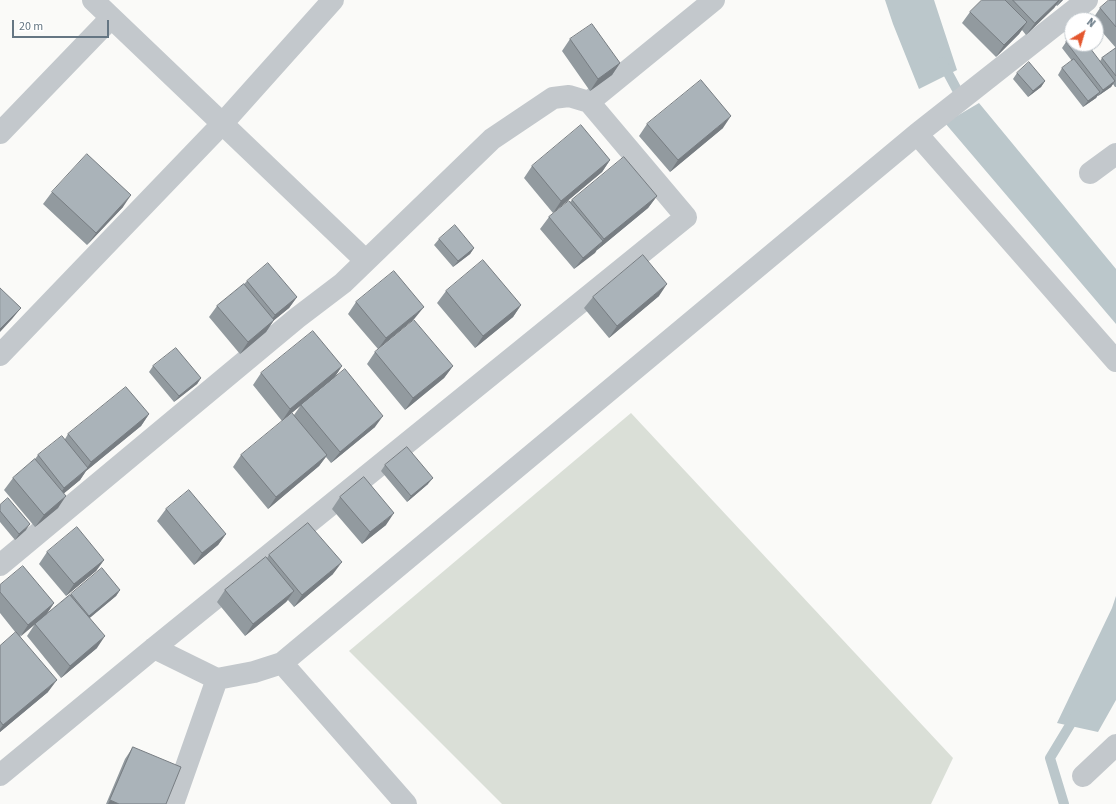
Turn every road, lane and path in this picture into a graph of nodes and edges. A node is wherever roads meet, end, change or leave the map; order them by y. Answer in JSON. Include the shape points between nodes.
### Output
{"nodes":[{"id":1,"x":93,"y":0,"type":"edge"},
{"id":2,"x":333,"y":0,"type":"edge"},
{"id":3,"x":714,"y":0,"type":"edge"},
{"id":4,"x":1087,"y":0,"type":"edge"},
{"id":5,"x":112,"y":18,"type":"junction"},
{"id":6,"x":589,"y":102,"type":"junction"},
{"id":7,"x":222,"y":124,"type":"junction"},
{"id":8,"x":0,"y":133,"type":"edge"},
{"id":9,"x":917,"y":134,"type":"junction"},
{"id":10,"x":1116,"y":154,"type":"edge"},
{"id":11,"x":1090,"y":173,"type":"dead end"},
{"id":12,"x":365,"y":260,"type":"junction"},
{"id":13,"x":0,"y":355,"type":"edge"},
{"id":14,"x":1116,"y":361,"type":"edge"},
{"id":15,"x":0,"y":565,"type":"edge"},
{"id":16,"x":154,"y":648,"type":"junction"},
{"id":17,"x":282,"y":663,"type":"junction"},
{"id":18,"x":217,"y":679,"type":"junction"},
{"id":19,"x":1116,"y":745,"type":"edge"},
{"id":20,"x":0,"y":775,"type":"edge"},
{"id":21,"x":1083,"y":776,"type":"dead end"},
{"id":22,"x":173,"y":804,"type":"edge"},
{"id":23,"x":406,"y":804,"type":"edge"}],
"edges":[{"from":1,"to":5,"type":"street"},
{"from":2,"to":7,"type":"street"},
{"from":3,"to":6,"type":"street"},
{"from":4,"to":9,"type":"street"},
{"from":5,"to":7,"type":"street"},
{"from":5,"to":8,"type":"street"},
{"from":6,"to":12,"type":"street","via":[[569,96],[553,98],[492,139]]},
{"from":6,"to":16,"type":"street","via":[[686,217]]},
{"from":7,"to":12,"type":"street"},
{"from":7,"to":13,"type":"street"},
{"from":9,"to":14,"type":"street"},
{"from":9,"to":17,"type":"street"},
{"from":10,"to":11,"type":"street"},
{"from":12,"to":15,"type":"street","via":[[343,283],[291,323]]},
{"from":16,"to":18,"type":"street"},
{"from":16,"to":20,"type":"street"},
{"from":17,"to":18,"type":"street","via":[[254,672]]},
{"from":17,"to":23,"type":"street"},
{"from":18,"to":22,"type":"street"},
{"from":19,"to":21,"type":"street"}]}
